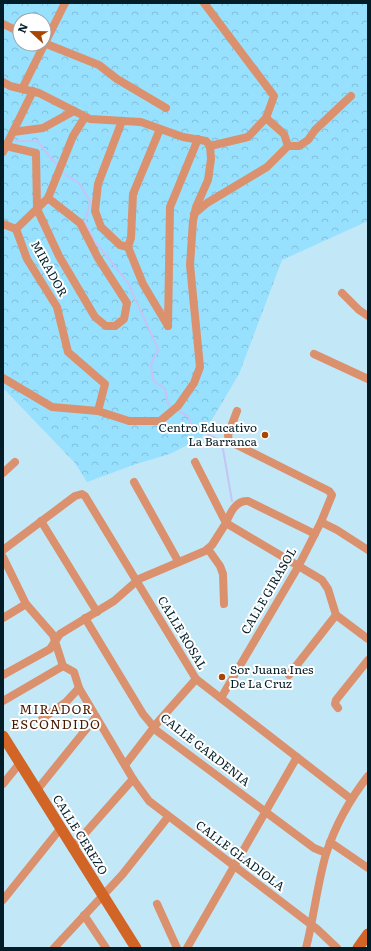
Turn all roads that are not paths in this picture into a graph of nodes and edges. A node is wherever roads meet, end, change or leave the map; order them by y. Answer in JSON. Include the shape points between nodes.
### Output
{"nodes":[{"id":1,"x":65,"y":3,"type":"edge"},
{"id":2,"x":204,"y":3,"type":"edge"},
{"id":3,"x":52,"y":28,"type":"edge"},
{"id":4,"x":52,"y":46,"type":"edge"},
{"id":5,"x":40,"y":52,"type":"edge"},
{"id":6,"x":3,"y":82,"type":"edge"},
{"id":7,"x":22,"y":89,"type":"junction"},
{"id":8,"x":33,"y":91,"type":"junction"},
{"id":9,"x":350,"y":96,"type":"dead end"},
{"id":10,"x":166,"y":108,"type":"dead end"},
{"id":11,"x":74,"y":111,"type":"junction"},
{"id":12,"x":85,"y":117,"type":"junction"},
{"id":13,"x":266,"y":118,"type":"junction"},
{"id":14,"x":122,"y":121,"type":"junction"},
{"id":15,"x":160,"y":129,"type":"junction"},
{"id":16,"x":12,"y":132,"type":"junction"},
{"id":17,"x":198,"y":139,"type":"junction"},
{"id":18,"x":210,"y":146,"type":"junction"},
{"id":19,"x":288,"y":146,"type":"junction"},
{"id":20,"x":4,"y":149,"type":"edge"},
{"id":21,"x":48,"y":198,"type":"junction"},
{"id":22,"x":37,"y":209,"type":"junction"},
{"id":23,"x":194,"y":215,"type":"junction"},
{"id":24,"x":3,"y":224,"type":"edge"},
{"id":25,"x":16,"y":229,"type":"junction"},
{"id":26,"x":128,"y":247,"type":"junction"},
{"id":27,"x":342,"y":293,"type":"dead end"},
{"id":28,"x":368,"y":316,"type":"edge"},
{"id":29,"x":314,"y":354,"type":"dead end"},
{"id":30,"x":3,"y":378,"type":"edge"},
{"id":31,"x":368,"y":379,"type":"edge"},
{"id":32,"x":98,"y":411,"type":"junction"},
{"id":33,"x":237,"y":411,"type":"dead end"},
{"id":34,"x":15,"y":462,"type":"dead end"},
{"id":35,"x":194,"y":462,"type":"dead end"},
{"id":36,"x":3,"y":473,"type":"edge"},
{"id":37,"x":134,"y":482,"type":"dead end"},
{"id":38,"x":41,"y":521,"type":"junction"},
{"id":39,"x":321,"y":522,"type":"junction"},
{"id":40,"x":225,"y":525,"type":"junction"},
{"id":41,"x":315,"y":534,"type":"junction"},
{"id":42,"x":208,"y":549,"type":"junction"},
{"id":43,"x":3,"y":550,"type":"edge"},
{"id":44,"x":368,"y":550,"type":"edge"},
{"id":45,"x":3,"y":557,"type":"edge"},
{"id":46,"x":178,"y":561,"type":"junction"},
{"id":47,"x":298,"y":566,"type":"junction"},
{"id":48,"x":137,"y":581,"type":"junction"},
{"id":49,"x":26,"y":604,"type":"junction"},
{"id":50,"x":224,"y":604,"type":"dead end"},
{"id":51,"x":97,"y":612,"type":"junction"},
{"id":52,"x":336,"y":615,"type":"junction"},
{"id":53,"x":3,"y":618,"type":"edge"},
{"id":54,"x":85,"y":618,"type":"junction"},
{"id":55,"x":368,"y":639,"type":"edge"},
{"id":56,"x":56,"y":640,"type":"junction"},
{"id":57,"x":368,"y":660,"type":"edge"},
{"id":58,"x":63,"y":666,"type":"junction"},
{"id":59,"x":3,"y":675,"type":"edge"},
{"id":60,"x":289,"y":675,"type":"dead end"},
{"id":61,"x":196,"y":679,"type":"junction"},
{"id":62,"x":79,"y":688,"type":"junction"},
{"id":63,"x":221,"y":698,"type":"junction"},
{"id":64,"x":3,"y":701,"type":"edge"},
{"id":65,"x":338,"y":708,"type":"dead end"},
{"id":66,"x":96,"y":716,"type":"junction"},
{"id":67,"x":42,"y":719,"type":"dead end"},
{"id":68,"x":154,"y":727,"type":"junction"},
{"id":69,"x":3,"y":736,"type":"edge"},
{"id":70,"x":297,"y":757,"type":"junction"},
{"id":71,"x":20,"y":763,"type":"junction"},
{"id":72,"x":125,"y":764,"type":"junction"},
{"id":73,"x":368,"y":776,"type":"edge"},
{"id":74,"x":133,"y":779,"type":"junction"},
{"id":75,"x":3,"y":784,"type":"edge"},
{"id":76,"x":37,"y":790,"type":"junction"},
{"id":77,"x":351,"y":799,"type":"junction"},
{"id":78,"x":266,"y":812,"type":"junction"},
{"id":79,"x":168,"y":817,"type":"junction"},
{"id":80,"x":60,"y":829,"type":"junction"},
{"id":81,"x":330,"y":842,"type":"junction"},
{"id":82,"x":72,"y":848,"type":"junction"},
{"id":83,"x":326,"y":853,"type":"junction"},
{"id":84,"x":234,"y":865,"type":"junction"},
{"id":85,"x":368,"y":868,"type":"edge"},
{"id":86,"x":102,"y":894,"type":"junction"},
{"id":87,"x":3,"y":900,"type":"edge"},
{"id":88,"x":157,"y":904,"type":"dead end"},
{"id":89,"x":84,"y":915,"type":"junction"},
{"id":90,"x":312,"y":925,"type":"junction"},
{"id":91,"x":368,"y":934,"type":"edge"},
{"id":92,"x":54,"y":948,"type":"edge"},
{"id":93,"x":106,"y":948,"type":"edge"},
{"id":94,"x":136,"y":948,"type":"edge"},
{"id":95,"x":177,"y":948,"type":"edge"},
{"id":96,"x":187,"y":948,"type":"edge"},
{"id":97,"x":306,"y":948,"type":"edge"},
{"id":98,"x":337,"y":948,"type":"edge"},
{"id":99,"x":358,"y":948,"type":"edge"}],
"edges":[{"from":1,"to":3,"type":"street"},
{"from":2,"to":13,"type":"street","via":[[274,96]]},
{"from":4,"to":10,"type":"street","via":[[99,65],[117,79]]},
{"from":5,"to":7,"type":"street"},
{"from":6,"to":7,"type":"street"},
{"from":7,"to":8,"type":"street"},
{"from":8,"to":11,"type":"street"},
{"from":8,"to":16,"type":"street"},
{"from":9,"to":19,"type":"street","via":[[308,140],[299,146]]},
{"from":11,"to":12,"type":"street"},
{"from":11,"to":16,"type":"street","via":[[43,128]]},
{"from":12,"to":14,"type":"street","via":[[94,120]]},
{"from":12,"to":21,"type":"street","via":[[73,136]]},
{"from":13,"to":18,"type":"street","via":[[248,137]]},
{"from":13,"to":19,"type":"street","via":[[284,134]]},
{"from":14,"to":15,"type":"street","via":[[141,122]]},
{"from":14,"to":26,"type":"street","via":[[98,184],[95,211],[100,227],[120,245]]},
{"from":15,"to":17,"type":"street"},
{"from":15,"to":26,"type":"street","via":[[133,194],[131,238]]},
{"from":16,"to":20,"type":"street"},
{"from":17,"to":18,"type":"street","via":[[206,141]]},
{"from":17,"to":26,"type":"street","via":[[170,207],[168,326],[143,284]]},
{"from":18,"to":23,"type":"street","via":[[208,180]]},
{"from":19,"to":23,"type":"street","via":[[266,167],[207,203]]},
{"from":20,"to":22,"type":"street","via":[[36,153]]},
{"from":21,"to":22,"type":"street"},
{"from":21,"to":22,"type":"street","via":[[80,223],[98,258],[127,303],[124,319],[115,326],[106,326],[95,317],[59,256]]},
{"from":22,"to":25,"type":"street"},
{"from":23,"to":32,"type":"street","via":[[190,274],[200,367],[194,383],[178,406],[160,421],[129,422]]},
{"from":24,"to":25,"type":"street"},
{"from":25,"to":32,"type":"street","name":"MIRADOR","via":[[27,260],[56,307],[68,352],[105,384]]},
{"from":27,"to":28,"type":"street"},
{"from":29,"to":31,"type":"street"},
{"from":30,"to":32,"type":"street","via":[[52,407]]},
{"from":33,"to":39,"type":"street","name":"CALLE GIRASOL","via":[[228,435],[229,441],[332,493]]},
{"from":34,"to":36,"type":"street"},
{"from":35,"to":40,"type":"street"},
{"from":37,"to":46,"type":"street"},
{"from":38,"to":43,"type":"street"},
{"from":38,"to":48,"type":"street","name":"CALLE ROSAL","via":[[75,496],[82,494],[88,499]]},
{"from":38,"to":51,"type":"street"},
{"from":39,"to":41,"type":"street","name":"CALLE GIRASOL"},
{"from":39,"to":44,"type":"street"},
{"from":40,"to":41,"type":"street","via":[[235,507],[240,502],[248,501]]},
{"from":40,"to":42,"type":"street"},
{"from":40,"to":47,"type":"street"},
{"from":41,"to":47,"type":"street","name":"CALLE GIRASOL"},
{"from":42,"to":46,"type":"street"},
{"from":42,"to":50,"type":"street","via":[[223,574]]},
{"from":45,"to":49,"type":"street"},
{"from":46,"to":48,"type":"street"},
{"from":47,"to":52,"type":"street","via":[[324,581]]},
{"from":47,"to":63,"type":"street","name":"CALLE GIRASOL"},
{"from":48,"to":51,"type":"street"},
{"from":48,"to":61,"type":"street","name":"CALLE ROSAL"},
{"from":49,"to":53,"type":"street"},
{"from":49,"to":56,"type":"street"},
{"from":51,"to":54,"type":"street"},
{"from":52,"to":55,"type":"street"},
{"from":52,"to":60,"type":"street"},
{"from":54,"to":56,"type":"street","via":[[60,634]]},
{"from":54,"to":68,"type":"street","name":"CALLE GARDENIA"},
{"from":56,"to":58,"type":"street"},
{"from":56,"to":59,"type":"street","via":[[50,649]]},
{"from":57,"to":65,"type":"street","via":[[336,700]]},
{"from":58,"to":62,"type":"street","name":"CALLE GLADIOLA","via":[[74,672]]},
{"from":58,"to":64,"type":"street"},
{"from":61,"to":63,"type":"street","name":"CALLE ROSAL"},
{"from":61,"to":68,"type":"street"},
{"from":62,"to":66,"type":"street","name":"CALLE GLADIOLA"},
{"from":62,"to":67,"type":"street","via":[[66,702]]},
{"from":63,"to":70,"type":"street","name":"CALLE ROSAL"},
{"from":66,"to":72,"type":"street","name":"CALLE GLADIOLA"},
{"from":66,"to":76,"type":"street"},
{"from":68,"to":72,"type":"street"},
{"from":68,"to":78,"type":"street","name":"CALLE GARDENIA"},
{"from":69,"to":71,"type":"street","name":"CALLE CEREZO"},
{"from":70,"to":77,"type":"street","name":"CALLE ROSAL"},
{"from":70,"to":78,"type":"street"},
{"from":71,"to":75,"type":"street"},
{"from":71,"to":76,"type":"street","name":"CALLE CEREZO"},
{"from":72,"to":74,"type":"street","name":"CALLE GLADIOLA"},
{"from":73,"to":77,"type":"street"},
{"from":74,"to":79,"type":"street","name":"CALLE GLADIOLA","via":[[149,801]]},
{"from":74,"to":82,"type":"street"},
{"from":76,"to":80,"type":"street","name":"CALLE CEREZO"},
{"from":77,"to":81,"type":"street"},
{"from":78,"to":83,"type":"street","name":"CALLE GARDENIA","via":[[318,850]]},
{"from":78,"to":84,"type":"street"},
{"from":79,"to":84,"type":"street","name":"CALLE GLADIOLA"},
{"from":79,"to":86,"type":"street","via":[[122,875]]},
{"from":80,"to":82,"type":"street","name":"CALLE CEREZO"},
{"from":80,"to":87,"type":"street"},
{"from":81,"to":83,"type":"street"},
{"from":81,"to":85,"type":"street"},
{"from":82,"to":86,"type":"street","name":"CALLE CEREZO"},
{"from":83,"to":90,"type":"street"},
{"from":84,"to":90,"type":"street","name":"CALLE GLADIOLA"},
{"from":84,"to":96,"type":"street"},
{"from":86,"to":89,"type":"street"},
{"from":86,"to":94,"type":"street","name":"CALLE CEREZO"},
{"from":88,"to":95,"type":"street"},
{"from":89,"to":92,"type":"street"},
{"from":89,"to":93,"type":"street"},
{"from":90,"to":97,"type":"street"},
{"from":90,"to":98,"type":"street","name":"CALLE GLADIOLA"},
{"from":91,"to":99,"type":"street"}]}
